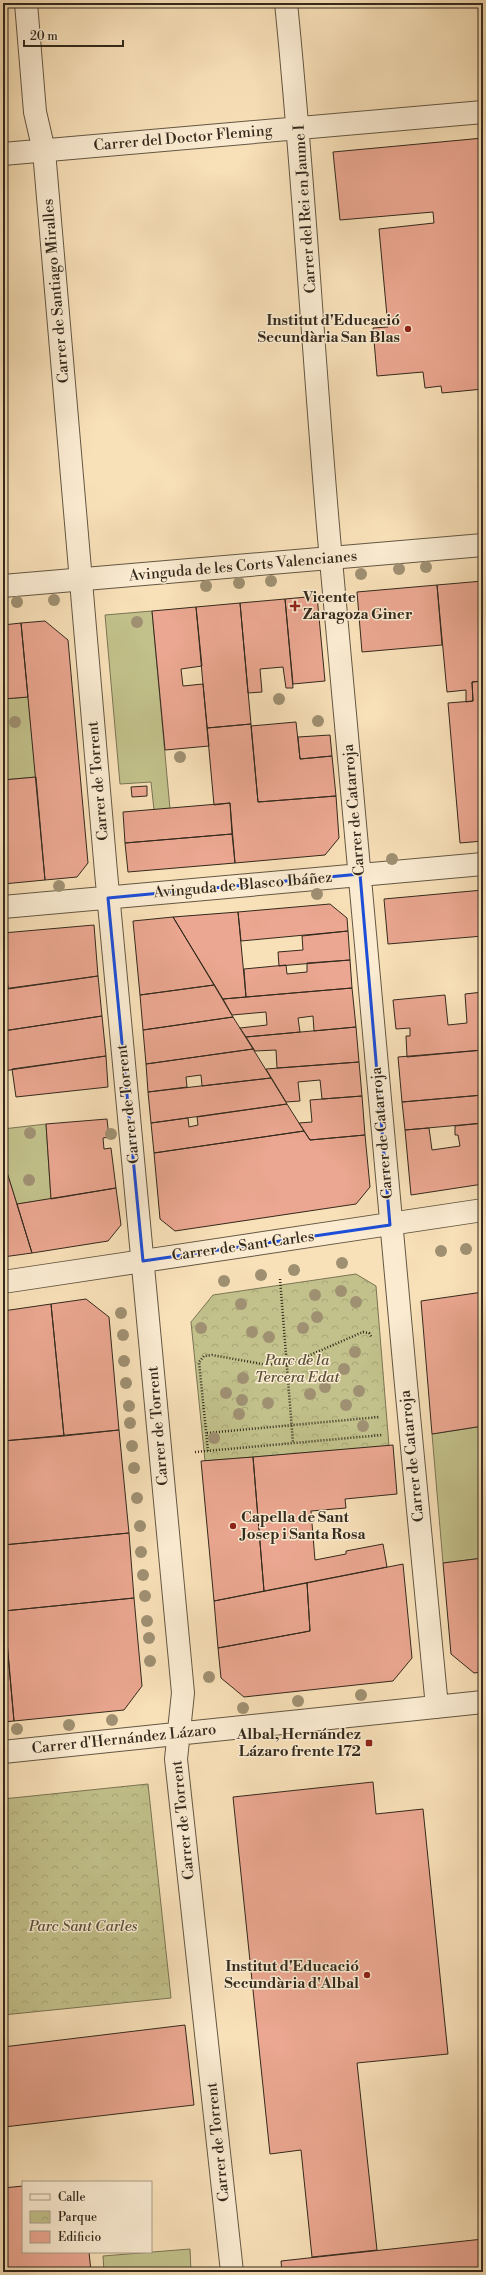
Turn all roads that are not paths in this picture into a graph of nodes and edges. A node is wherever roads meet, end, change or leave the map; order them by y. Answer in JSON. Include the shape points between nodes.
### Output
{"nodes":[{"id":1,"x":26,"y":3,"type":"edge"},
{"id":2,"x":286,"y":3,"type":"edge"},
{"id":3,"x":483,"y":112,"type":"edge"},
{"id":4,"x":299,"y":127,"type":"junction"},
{"id":5,"x":44,"y":151,"type":"junction"},
{"id":6,"x":3,"y":154,"type":"edge"},
{"id":7,"x":483,"y":545,"type":"edge"},
{"id":8,"x":331,"y":558,"type":"junction"},
{"id":9,"x":80,"y":580,"type":"junction"},
{"id":10,"x":3,"y":586,"type":"edge"},
{"id":11,"x":483,"y":864,"type":"edge"},
{"id":12,"x":360,"y":874,"type":"junction"},
{"id":13,"x":108,"y":898,"type":"junction"},
{"id":14,"x":3,"y":907,"type":"edge"},
{"id":15,"x":483,"y":1210,"type":"edge"},
{"id":16,"x":390,"y":1224,"type":"junction"},
{"id":17,"x":143,"y":1261,"type":"junction"},
{"id":18,"x":3,"y":1282,"type":"edge"},
{"id":19,"x":483,"y":1702,"type":"edge"},
{"id":20,"x":437,"y":1707,"type":"junction"},
{"id":21,"x":180,"y":1733,"type":"junction"},
{"id":22,"x":3,"y":1752,"type":"edge"},
{"id":23,"x":232,"y":2272,"type":"edge"}],
"edges":[{"from":1,"to":5,"type":"street","name":"Carrer de Santiago Miralles","via":[[35,112]]},
{"from":2,"to":4,"type":"street","name":"Carrer del Rei en Jaume I"},
{"from":3,"to":4,"type":"street","name":"Carrer del Doctor Fleming"},
{"from":4,"to":5,"type":"street","name":"Carrer del Doctor Fleming"},
{"from":4,"to":8,"type":"street","name":"Carrer del Rei en Jaume I"},
{"from":5,"to":6,"type":"street","name":"Carrer del Doctor Fleming"},
{"from":5,"to":9,"type":"street","name":"Carrer de Santiago Miralles"},
{"from":7,"to":8,"type":"street","name":"Avinguda de les Corts Valencianes"},
{"from":8,"to":9,"type":"street","name":"Avinguda de les Corts Valencianes"},
{"from":8,"to":12,"type":"street","name":"Carrer de Catarroja"},
{"from":9,"to":10,"type":"street","name":"Avinguda de les Corts Valencianes"},
{"from":9,"to":13,"type":"street","name":"Carrer de Torrent"},
{"from":11,"to":12,"type":"street","name":"Avinguda de Blasco Ibáñez"},
{"from":12,"to":13,"type":"street","name":"Avinguda de Blasco Ibáñez"},
{"from":12,"to":16,"type":"street","name":"Carrer de Catarroja"},
{"from":13,"to":14,"type":"street","name":"Avinguda de Blasco Ibáñez"},
{"from":13,"to":17,"type":"street","name":"Carrer de Torrent"},
{"from":15,"to":16,"type":"street","name":"Carrer de Sant Carles"},
{"from":16,"to":17,"type":"street","name":"Carrer de Sant Carles"},
{"from":16,"to":20,"type":"street","name":"Carrer de Catarroja"},
{"from":17,"to":18,"type":"street","name":"Carrer de Sant Carles"},
{"from":17,"to":21,"type":"street","name":"Carrer de Torrent","via":[[183,1693]]},
{"from":19,"to":20,"type":"street","name":"Carrer d'Hernández Lázaro"},
{"from":20,"to":21,"type":"street","name":"Carrer d'Hernández Lázaro"},
{"from":21,"to":22,"type":"street","name":"Carrer d'Hernández Lázaro"},
{"from":21,"to":23,"type":"street","name":"Carrer de Torrent","via":[[176,1759]]}]}
